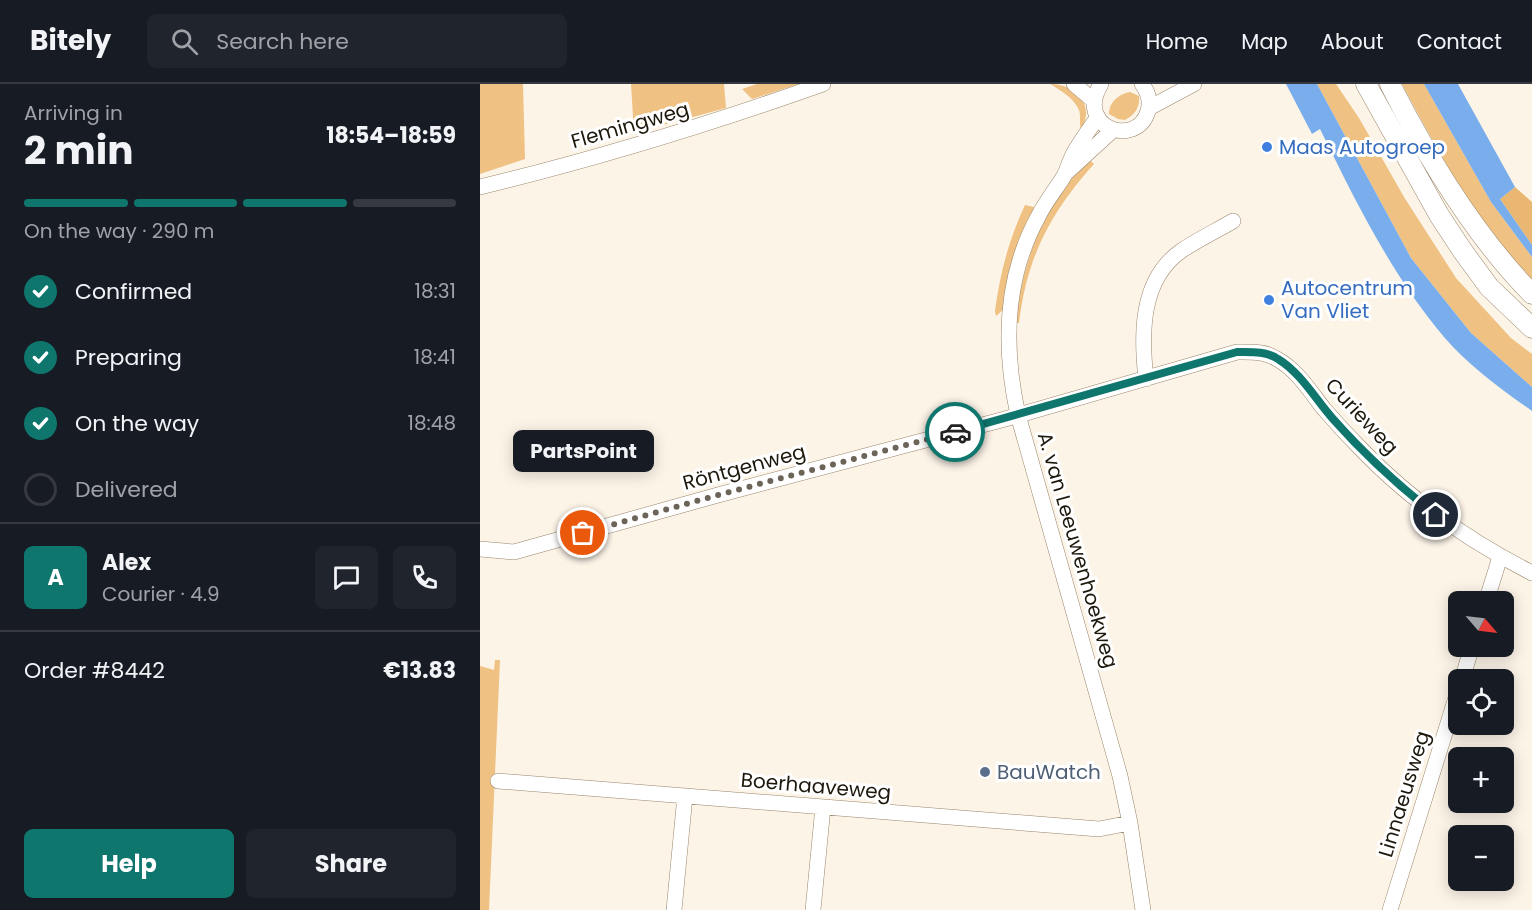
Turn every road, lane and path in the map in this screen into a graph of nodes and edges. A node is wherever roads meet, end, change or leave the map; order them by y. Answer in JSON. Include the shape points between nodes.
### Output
{"nodes":[{"id":1,"x":823,"y":84,"type":"edge"},
{"id":2,"x":1074,"y":84,"type":"edge"},
{"id":3,"x":1101,"y":84,"type":"edge"},
{"id":4,"x":1142,"y":84,"type":"edge"},
{"id":5,"x":1194,"y":84,"type":"edge"},
{"id":6,"x":1366,"y":84,"type":"edge"},
{"id":7,"x":1390,"y":84,"type":"edge"},
{"id":8,"x":1094,"y":101,"type":"junction"},
{"id":9,"x":1149,"y":108,"type":"junction"},
{"id":10,"x":1098,"y":117,"type":"junction"},
{"id":11,"x":1113,"y":130,"type":"junction"},
{"id":12,"x":1065,"y":174,"type":"junction"},
{"id":13,"x":480,"y":187,"type":"edge"},
{"id":14,"x":1233,"y":221,"type":"dead end"},
{"id":15,"x":1532,"y":294,"type":"edge"},
{"id":16,"x":1532,"y":328,"type":"edge"},
{"id":17,"x":1146,"y":379,"type":"junction"},
{"id":18,"x":1018,"y":415,"type":"junction"},
{"id":19,"x":480,"y":549,"type":"edge"},
{"id":20,"x":1500,"y":557,"type":"junction"},
{"id":21,"x":1532,"y":573,"type":"edge"},
{"id":22,"x":1489,"y":591,"type":"edge"},
{"id":23,"x":1448,"y":724,"type":"edge"},
{"id":24,"x":498,"y":781,"type":"dead end"},
{"id":25,"x":685,"y":796,"type":"junction"},
{"id":26,"x":823,"y":807,"type":"junction"},
{"id":27,"x":1130,"y":823,"type":"junction"},
{"id":28,"x":674,"y":910,"type":"edge"},
{"id":29,"x":813,"y":910,"type":"edge"},
{"id":30,"x":1143,"y":910,"type":"edge"},
{"id":31,"x":1389,"y":910,"type":"edge"}],
"edges":[{"from":1,"to":13,"type":"street","name":"Flemingweg","via":[[689,130]]},
{"from":2,"to":8,"type":"street"},
{"from":3,"to":8,"type":"street"},
{"from":4,"to":9,"type":"street"},
{"from":5,"to":9,"type":"street"},
{"from":6,"to":16,"type":"main road","via":[[1462,250],[1489,287]]},
{"from":7,"to":15,"type":"main road","via":[[1461,206]]},
{"from":8,"to":10,"type":"street"},
{"from":9,"to":11,"type":"street","via":[[1136,127]]},
{"from":10,"to":11,"type":"street"},
{"from":10,"to":12,"type":"street","name":"A. van Leeuwenhoekweg","via":[[1074,152]]},
{"from":11,"to":12,"type":"street","name":"A. van Leeuwenhoekweg"},
{"from":12,"to":18,"type":"street","name":"A. van Leeuwenhoekweg","via":[[1030,234],[1013,290],[1008,353]]},
{"from":14,"to":17,"type":"street","via":[[1180,252],[1155,283],[1143,332]]},
{"from":17,"to":18,"type":"street","name":"Curieweg"},
{"from":17,"to":20,"type":"street","name":"Curieweg","via":[[1237,352],[1275,357],[1291,368],[1333,420],[1399,486]]},
{"from":18,"to":19,"type":"street","name":"Röntgenweg","via":[[514,552]]},
{"from":18,"to":27,"type":"street","name":"A. van Leeuwenhoekweg"},
{"from":20,"to":21,"type":"street","name":"Curieweg"},
{"from":20,"to":22,"type":"street"},
{"from":23,"to":31,"type":"street","name":"Linnaeusweg"},
{"from":24,"to":25,"type":"street","name":"Boerhaaveweg"},
{"from":25,"to":26,"type":"street","name":"Boerhaaveweg"},
{"from":25,"to":28,"type":"street"},
{"from":26,"to":27,"type":"street","name":"Boerhaaveweg","via":[[1099,829]]},
{"from":26,"to":29,"type":"street"},
{"from":27,"to":30,"type":"street","name":"A. van Leeuwenhoekweg"}]}
